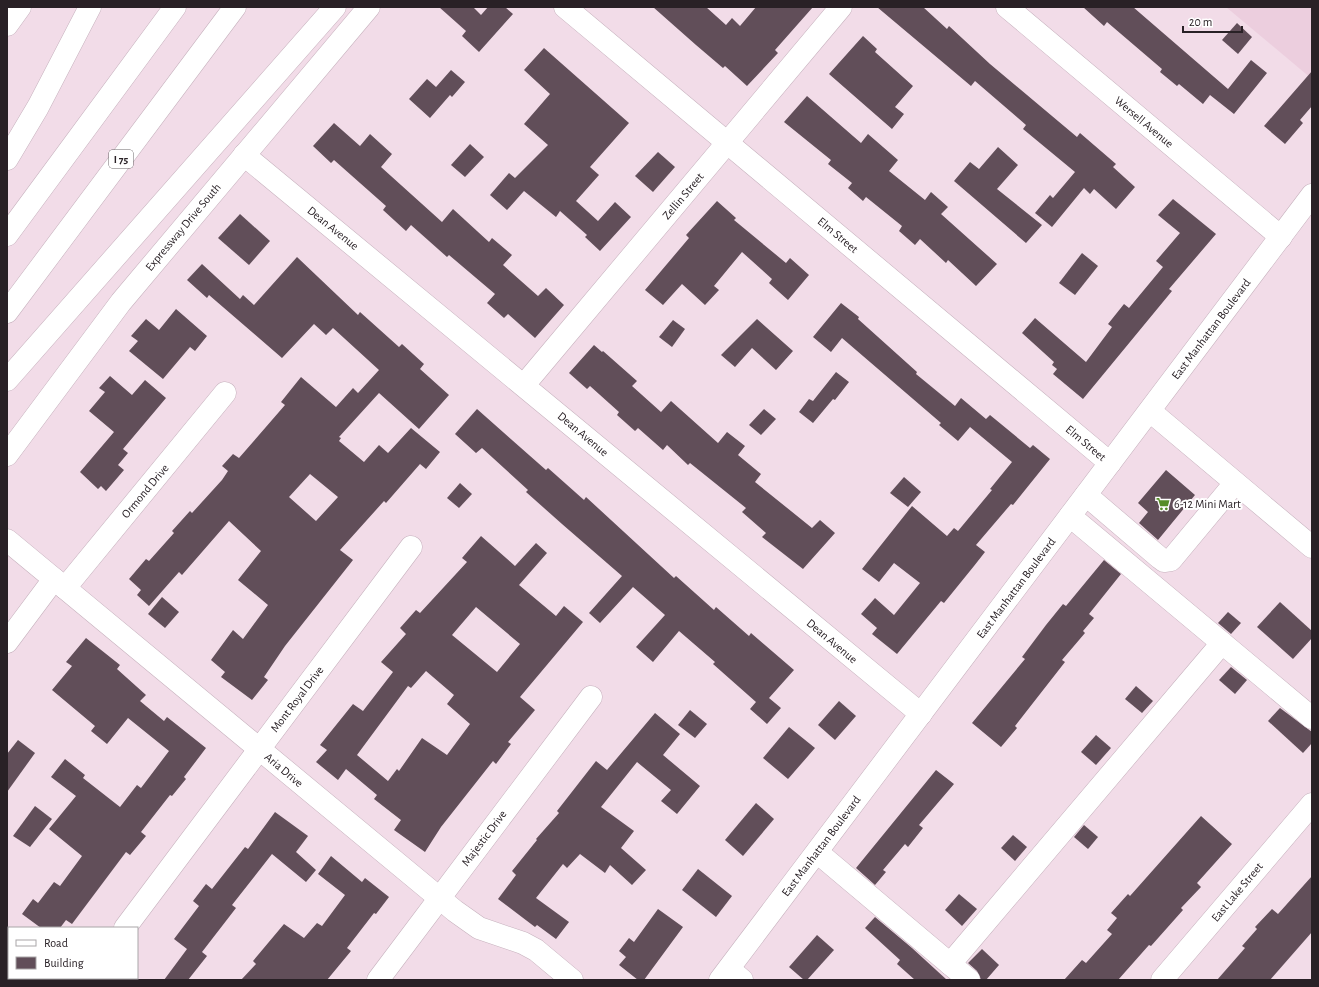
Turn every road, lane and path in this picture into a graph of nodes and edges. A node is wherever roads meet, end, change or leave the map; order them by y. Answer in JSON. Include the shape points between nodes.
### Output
{"nodes":[{"id":1,"x":20,"y":7,"type":"edge"},
{"id":2,"x":90,"y":7,"type":"edge"},
{"id":3,"x":175,"y":7,"type":"edge"},
{"id":4,"x":235,"y":7,"type":"edge"},
{"id":5,"x":335,"y":7,"type":"edge"},
{"id":6,"x":369,"y":7,"type":"edge"},
{"id":7,"x":565,"y":7,"type":"edge"},
{"id":8,"x":841,"y":7,"type":"edge"},
{"id":9,"x":1007,"y":7,"type":"edge"},
{"id":10,"x":7,"y":25,"type":"edge"},
{"id":11,"x":728,"y":142,"type":"junction"},
{"id":12,"x":244,"y":155,"type":"junction"},
{"id":13,"x":7,"y":159,"type":"edge"},
{"id":14,"x":1312,"y":195,"type":"edge"},
{"id":15,"x":7,"y":235,"type":"edge"},
{"id":16,"x":1281,"y":237,"type":"junction"},
{"id":17,"x":7,"y":312,"type":"edge"},
{"id":18,"x":7,"y":380,"type":"edge"},
{"id":19,"x":524,"y":385,"type":"junction"},
{"id":20,"x":225,"y":393,"type":"dead end"},
{"id":21,"x":1150,"y":411,"type":"junction"},
{"id":22,"x":7,"y":455,"type":"edge"},
{"id":23,"x":1110,"y":463,"type":"junction"},
{"id":24,"x":1235,"y":483,"type":"junction"},
{"id":25,"x":1086,"y":495,"type":"junction"},
{"id":26,"x":1070,"y":516,"type":"junction"},
{"id":27,"x":7,"y":540,"type":"edge"},
{"id":28,"x":411,"y":546,"type":"dead end"},
{"id":29,"x":1312,"y":547,"type":"edge"},
{"id":30,"x":59,"y":583,"type":"junction"},
{"id":31,"x":7,"y":642,"type":"edge"},
{"id":32,"x":1222,"y":643,"type":"junction"},
{"id":33,"x":591,"y":697,"type":"dead end"},
{"id":34,"x":921,"y":714,"type":"junction"},
{"id":35,"x":1312,"y":718,"type":"edge"},
{"id":36,"x":259,"y":749,"type":"junction"},
{"id":37,"x":1312,"y":804,"type":"edge"},
{"id":38,"x":817,"y":852,"type":"junction"},
{"id":39,"x":439,"y":898,"type":"junction"},
{"id":40,"x":126,"y":927,"type":"edge"},
{"id":41,"x":950,"y":964,"type":"junction"},
{"id":42,"x":730,"y":976,"type":"edge"},
{"id":43,"x":378,"y":980,"type":"edge"},
{"id":44,"x":572,"y":980,"type":"edge"},
{"id":45,"x":970,"y":980,"type":"edge"},
{"id":46,"x":1162,"y":980,"type":"edge"}],
"edges":[{"from":1,"to":10,"type":"main road"},
{"from":2,"to":13,"type":"main road","via":[[38,107]]},
{"from":3,"to":15,"type":"main road"},
{"from":4,"to":17,"type":"main road","number":"I 75"},
{"from":5,"to":18,"type":"main road"},
{"from":6,"to":12,"type":"main road","name":"Expressway Drive South"},
{"from":7,"to":11,"type":"main road","name":"Elm Street"},
{"from":8,"to":11,"type":"main road","name":"Zellin Street"},
{"from":9,"to":16,"type":"main road","name":"Wersell Avenue"},
{"from":11,"to":19,"type":"main road","name":"Zellin Street"},
{"from":11,"to":23,"type":"main road","name":"Elm Street"},
{"from":12,"to":19,"type":"main road","name":"Dean Avenue"},
{"from":12,"to":22,"type":"main road","name":"Expressway Drive South","via":[[121,302]]},
{"from":14,"to":16,"type":"main road","name":"East Manhattan Boulevard"},
{"from":16,"to":21,"type":"main road","name":"East Manhattan Boulevard"},
{"from":19,"to":34,"type":"main road","name":"Dean Avenue"},
{"from":20,"to":30,"type":"main road","name":"Ormond Drive"},
{"from":21,"to":23,"type":"main road","name":"East Manhattan Boulevard"},
{"from":21,"to":24,"type":"main road"},
{"from":23,"to":25,"type":"main road","name":"East Manhattan Boulevard"},
{"from":24,"to":25,"type":"main road","via":[[1171,560],[1167,561],[1160,558]]},
{"from":24,"to":29,"type":"main road"},
{"from":25,"to":26,"type":"main road","name":"East Manhattan Boulevard"},
{"from":26,"to":32,"type":"main road"},
{"from":26,"to":34,"type":"main road","name":"East Manhattan Boulevard"},
{"from":27,"to":30,"type":"main road","name":"Aria Drive"},
{"from":28,"to":36,"type":"main road","name":"Mont Royal Drive"},
{"from":30,"to":31,"type":"main road","name":"Ormond Drive"},
{"from":30,"to":36,"type":"main road","name":"Aria Drive"},
{"from":32,"to":35,"type":"main road"},
{"from":32,"to":41,"type":"main road"},
{"from":33,"to":39,"type":"main road","name":"Majestic Drive"},
{"from":34,"to":38,"type":"main road","name":"East Manhattan Boulevard"},
{"from":36,"to":39,"type":"main road","name":"Aria Drive"},
{"from":36,"to":40,"type":"main road","name":"Mont Royal Drive"},
{"from":37,"to":46,"type":"main road","name":"East Lake Street"},
{"from":38,"to":41,"type":"main road"},
{"from":38,"to":42,"type":"main road","name":"East Manhattan Boulevard"},
{"from":39,"to":43,"type":"main road","name":"Majestic Drive"},
{"from":39,"to":44,"type":"main road","name":"Aria Drive","via":[[479,928],[524,943],[536,950]]},
{"from":41,"to":45,"type":"main road"}]}
